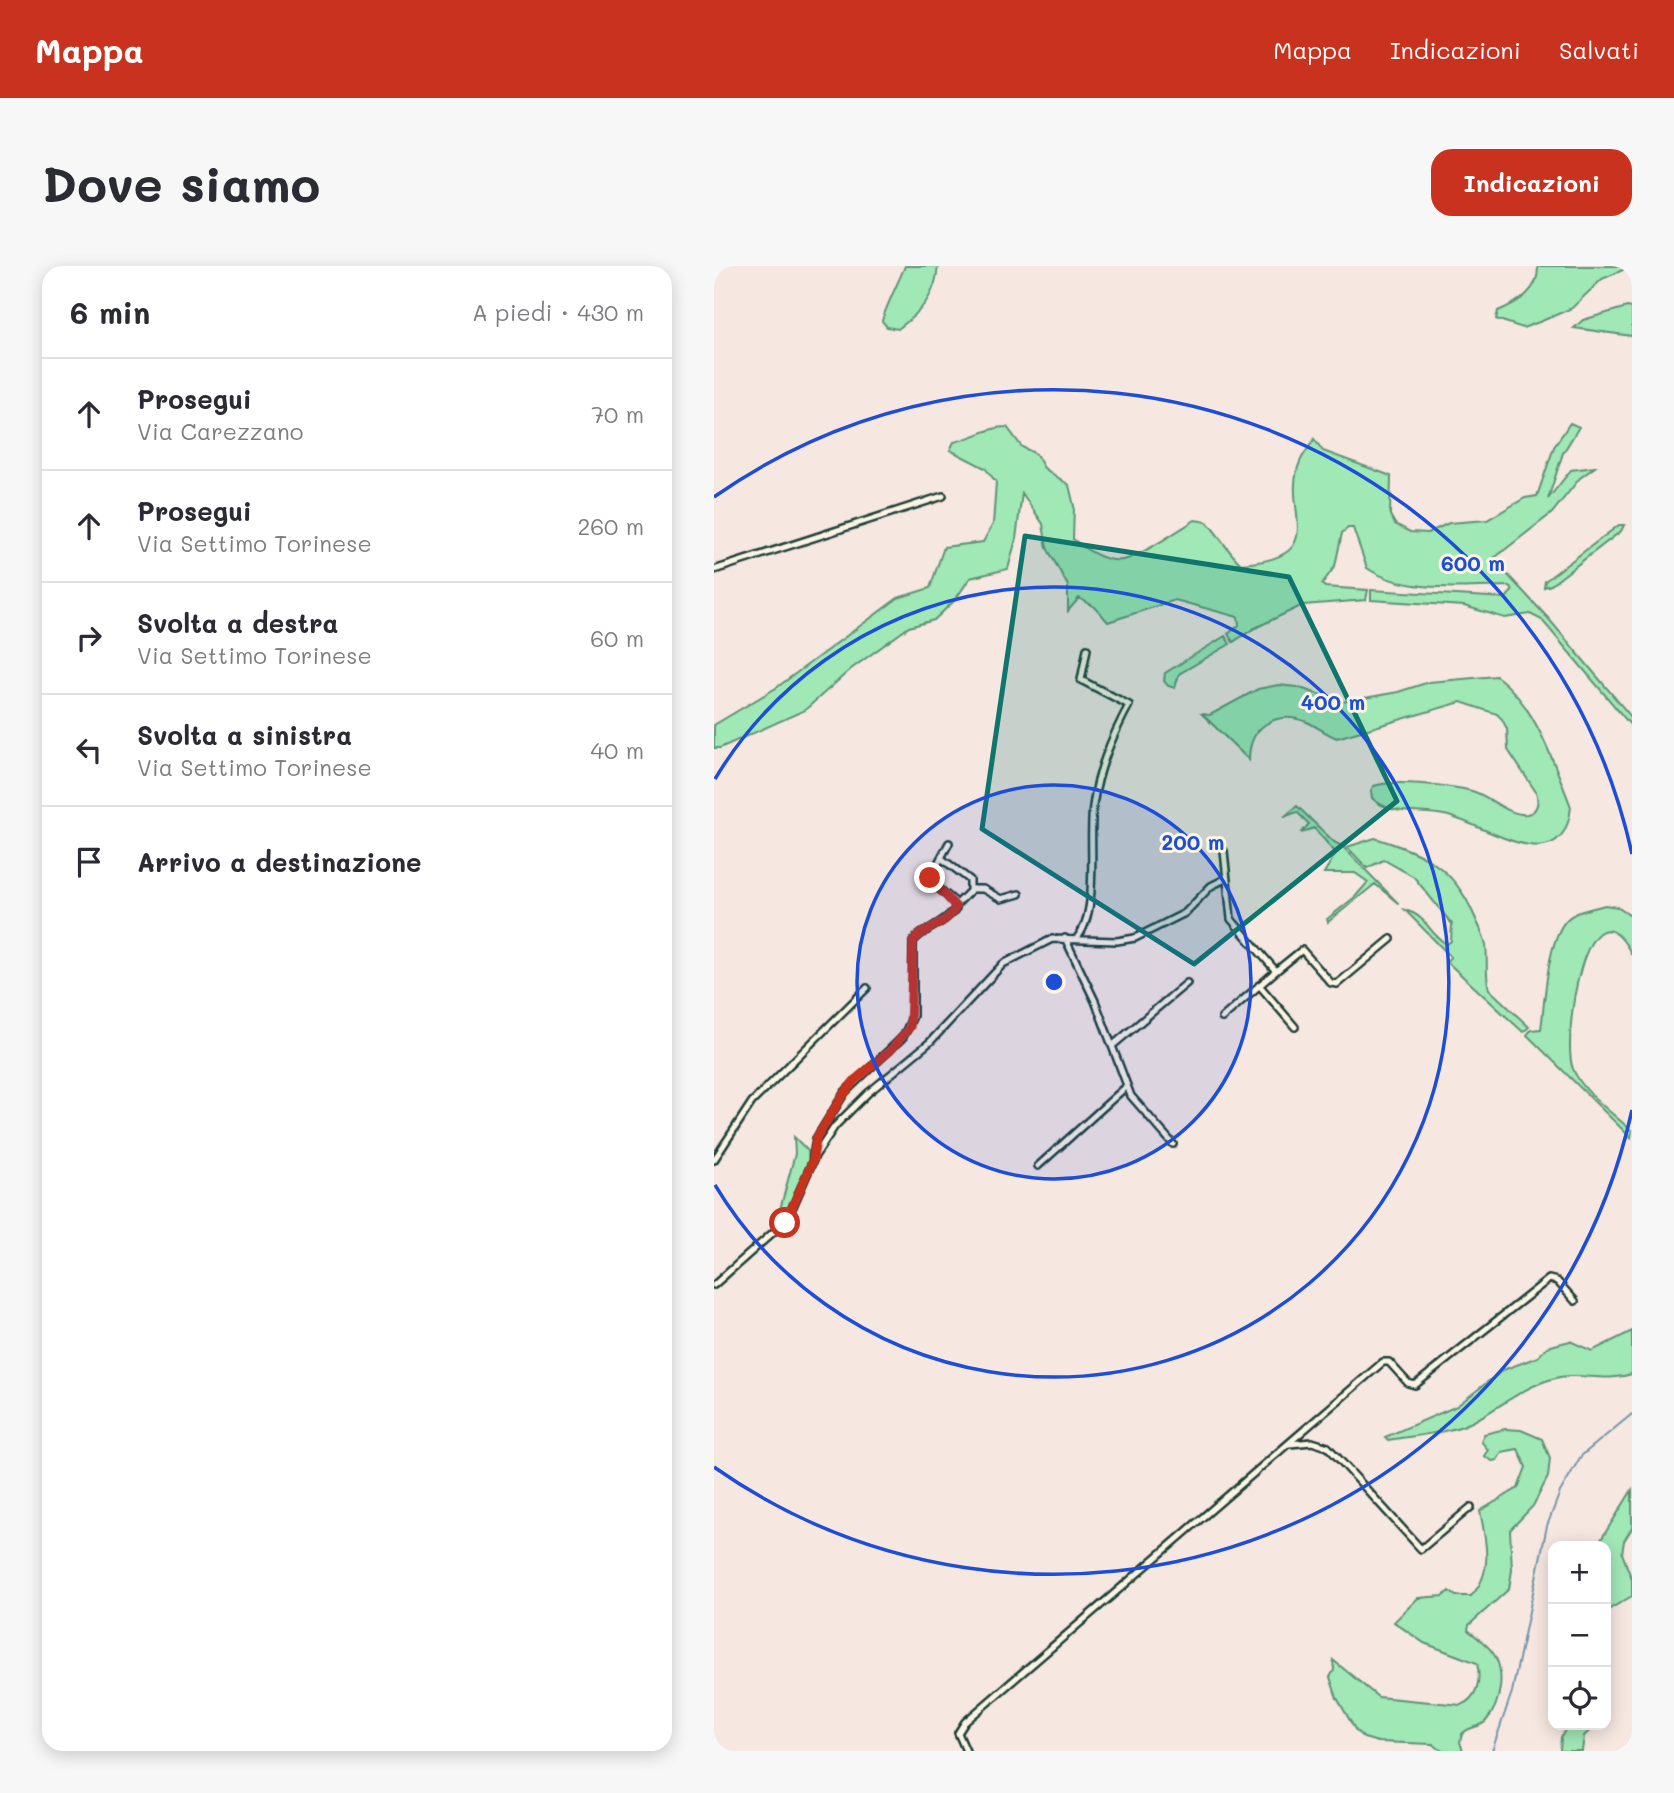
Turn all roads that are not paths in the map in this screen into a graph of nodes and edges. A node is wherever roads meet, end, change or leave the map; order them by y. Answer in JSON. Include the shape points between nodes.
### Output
{"nodes":[{"id":1,"x":943,"y":496,"type":"dead end"},
{"id":2,"x":714,"y":570,"type":"edge"},
{"id":3,"x":1087,"y":649,"type":"dead end"},
{"id":4,"x":949,"y":843,"type":"dead end"},
{"id":5,"x":1224,"y":851,"type":"dead end"},
{"id":6,"x":941,"y":858,"type":"junction"},
{"id":7,"x":1226,"y":879,"type":"junction"},
{"id":8,"x":971,"y":888,"type":"junction"},
{"id":9,"x":1019,"y":894,"type":"dead end"},
{"id":10,"x":956,"y":905,"type":"junction"},
{"id":11,"x":1065,"y":937,"type":"junction"},
{"id":12,"x":1077,"y":938,"type":"junction"},
{"id":13,"x":1391,"y":939,"type":"dead end"},
{"id":14,"x":1276,"y":971,"type":"junction"},
{"id":15,"x":1187,"y":984,"type":"dead end"},
{"id":16,"x":1259,"y":985,"type":"junction"},
{"id":17,"x":867,"y":988,"type":"dead end"},
{"id":18,"x":1222,"y":1018,"type":"dead end"},
{"id":19,"x":1295,"y":1027,"type":"dead end"},
{"id":20,"x":1112,"y":1046,"type":"junction"},
{"id":21,"x":1127,"y":1086,"type":"junction"},
{"id":22,"x":1173,"y":1144,"type":"dead end"},
{"id":23,"x":714,"y":1160,"type":"edge"},
{"id":24,"x":813,"y":1160,"type":"junction"},
{"id":25,"x":1038,"y":1166,"type":"dead end"},
{"id":26,"x":714,"y":1286,"type":"edge"},
{"id":27,"x":1575,"y":1301,"type":"dead end"},
{"id":28,"x":1288,"y":1444,"type":"junction"},
{"id":29,"x":1471,"y":1507,"type":"dead end"},
{"id":30,"x":966,"y":1751,"type":"edge"}],
"edges":[{"from":1,"to":2,"type":"street"},
{"from":3,"to":12,"type":"street","via":[[1081,680],[1129,705],[1113,736],[1096,789],[1089,904]]},
{"from":4,"to":6,"type":"street"},
{"from":5,"to":7,"type":"street"},
{"from":6,"to":8,"type":"street","via":[[970,880]]},
{"from":6,"to":10,"type":"street","via":[[931,882]]},
{"from":7,"to":12,"type":"street","via":[[1212,885],[1185,913],[1139,937],[1117,941]]},
{"from":7,"to":14,"type":"street","via":[[1232,921]]},
{"from":8,"to":9,"type":"street","via":[[983,889],[1001,900]]},
{"from":8,"to":10,"type":"street"},
{"from":10,"to":24,"type":"street","via":[[941,925],[914,940],[910,1027],[845,1092],[816,1139]]},
{"from":11,"to":12,"type":"street"},
{"from":11,"to":20,"type":"street"},
{"from":11,"to":24,"type":"street","via":[[1041,942],[998,968],[930,1042],[851,1109]]},
{"from":13,"to":14,"type":"street","via":[[1337,985],[1302,950]]},
{"from":14,"to":16,"type":"street"},
{"from":15,"to":20,"type":"street"},
{"from":16,"to":18,"type":"street"},
{"from":16,"to":19,"type":"street"},
{"from":17,"to":23,"type":"street","via":[[752,1102]]},
{"from":20,"to":21,"type":"street"},
{"from":21,"to":22,"type":"street","via":[[1136,1104]]},
{"from":21,"to":25,"type":"street"},
{"from":24,"to":26,"type":"street","via":[[787,1220]]},
{"from":27,"to":28,"type":"street","via":[[1557,1281],[1549,1279],[1417,1384],[1408,1383],[1389,1362],[1383,1362]]},
{"from":28,"to":29,"type":"street","via":[[1312,1442],[1328,1447],[1421,1549]]},
{"from":28,"to":30,"type":"street","via":[[965,1723],[958,1733]]}]}
